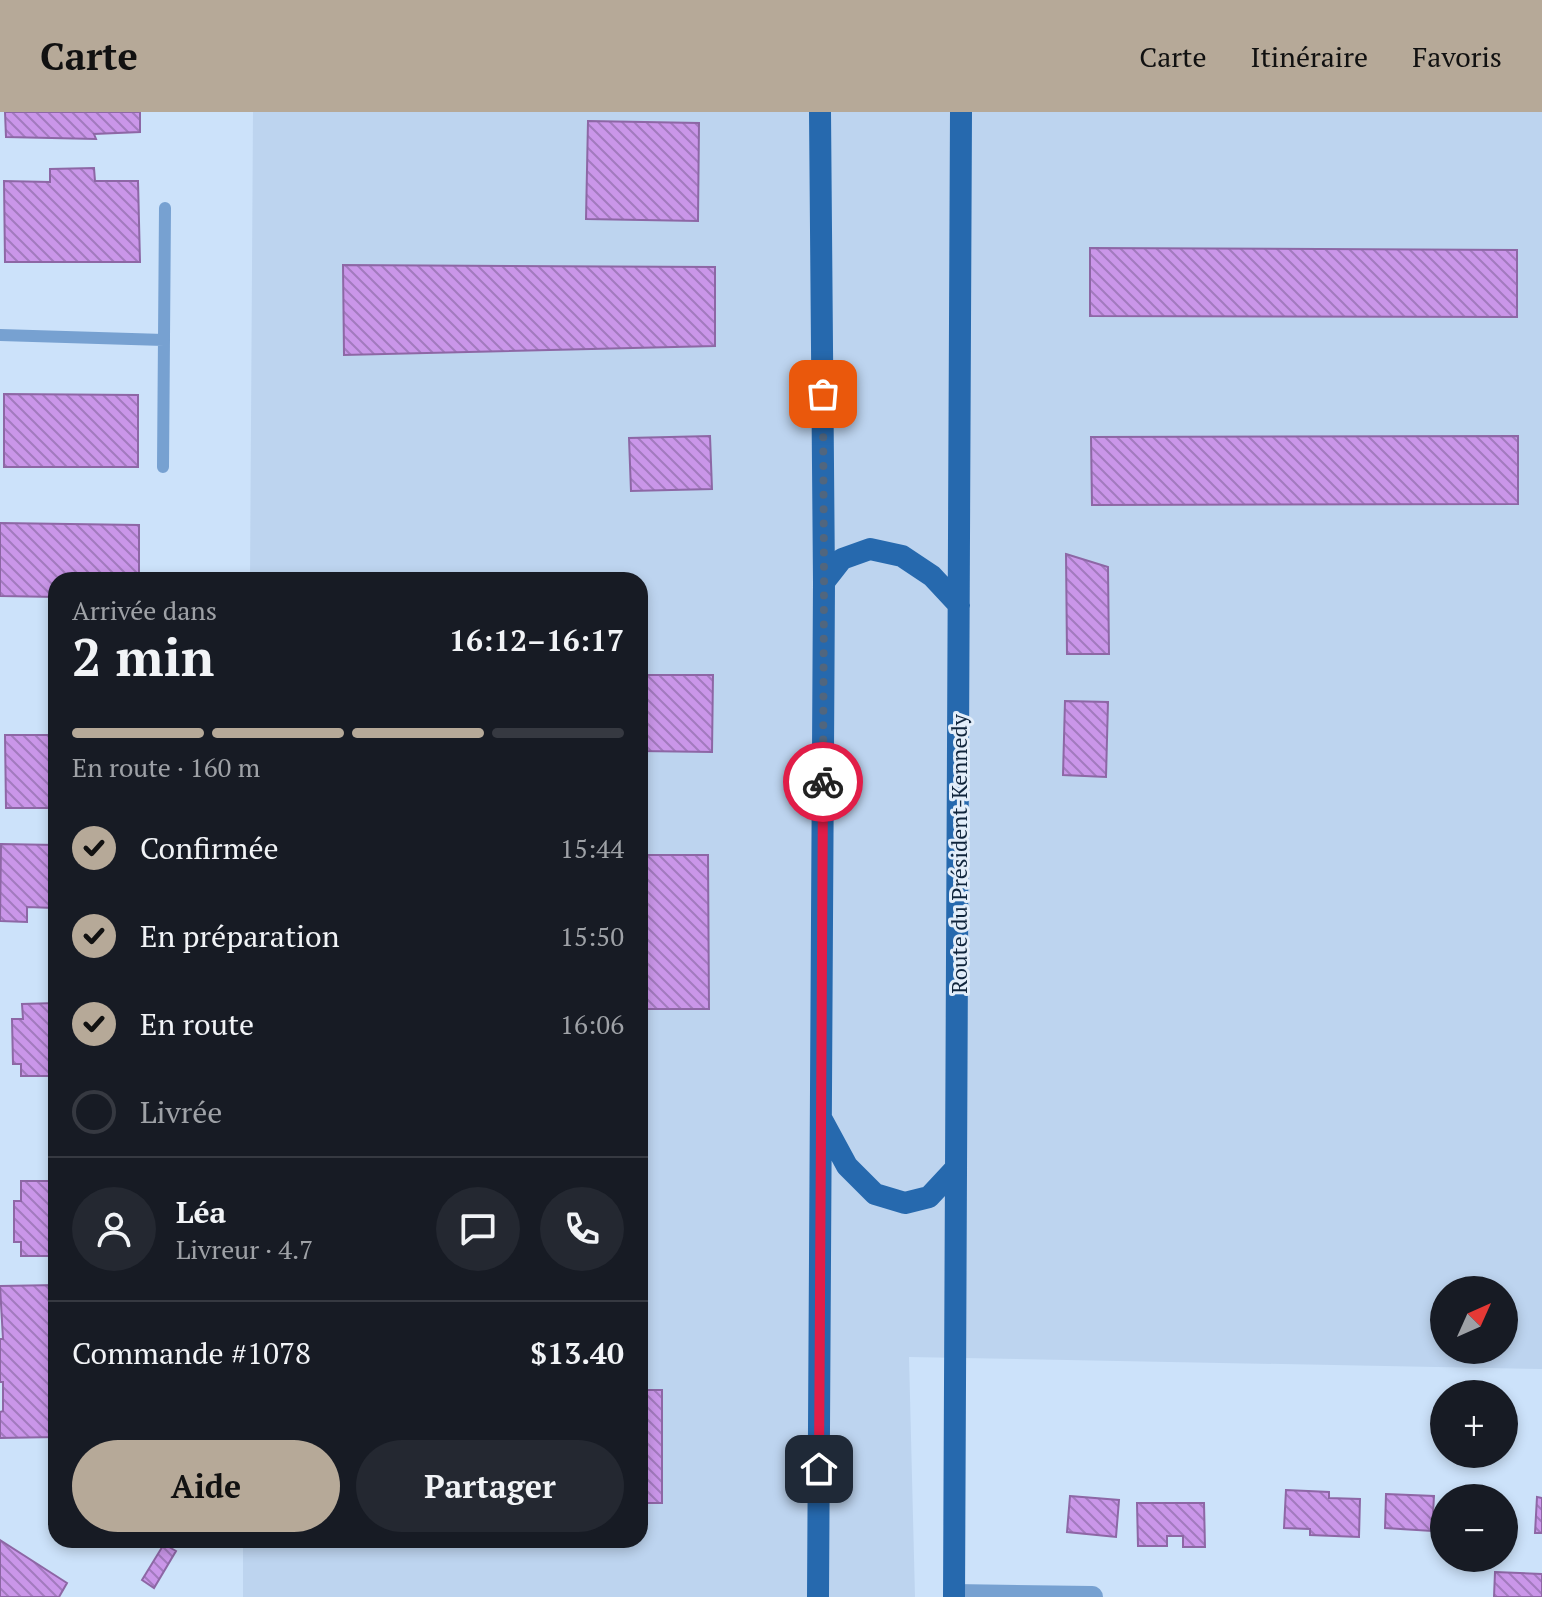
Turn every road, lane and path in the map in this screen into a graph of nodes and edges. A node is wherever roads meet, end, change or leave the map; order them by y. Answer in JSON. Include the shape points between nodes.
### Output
{"nodes":[{"id":1,"x":820,"y":112,"type":"edge"},
{"id":2,"x":961,"y":112,"type":"edge"},
{"id":3,"x":165,"y":208,"type":"dead end"},
{"id":4,"x":0,"y":335,"type":"edge"},
{"id":5,"x":164,"y":340,"type":"junction"},
{"id":6,"x":163,"y":467,"type":"dead end"},
{"id":7,"x":824,"y":582,"type":"junction"},
{"id":8,"x":959,"y":605,"type":"junction"},
{"id":9,"x":820,"y":1117,"type":"junction"},
{"id":10,"x":956,"y":1168,"type":"junction"},
{"id":11,"x":954,"y":1596,"type":"edge"},
{"id":12,"x":818,"y":1597,"type":"edge"},
{"id":13,"x":1092,"y":1597,"type":"edge"}],
"edges":[{"from":1,"to":7,"type":"main road"},
{"from":2,"to":8,"type":"main road","name":"Route du Président-Kennedy"},
{"from":3,"to":5,"type":"lane"},
{"from":4,"to":5,"type":"lane"},
{"from":5,"to":6,"type":"lane"},
{"from":7,"to":8,"type":"main road","via":[[842,559],[870,549],[902,556],[932,576]]},
{"from":7,"to":9,"type":"main road"},
{"from":8,"to":10,"type":"main road","name":"Route du Président-Kennedy"},
{"from":9,"to":10,"type":"main road","via":[[847,1166],[875,1194],[905,1203],[929,1197]]},
{"from":9,"to":12,"type":"main road"},
{"from":10,"to":11,"type":"main road","name":"Route du Président-Kennedy"},
{"from":11,"to":13,"type":"street"}]}
